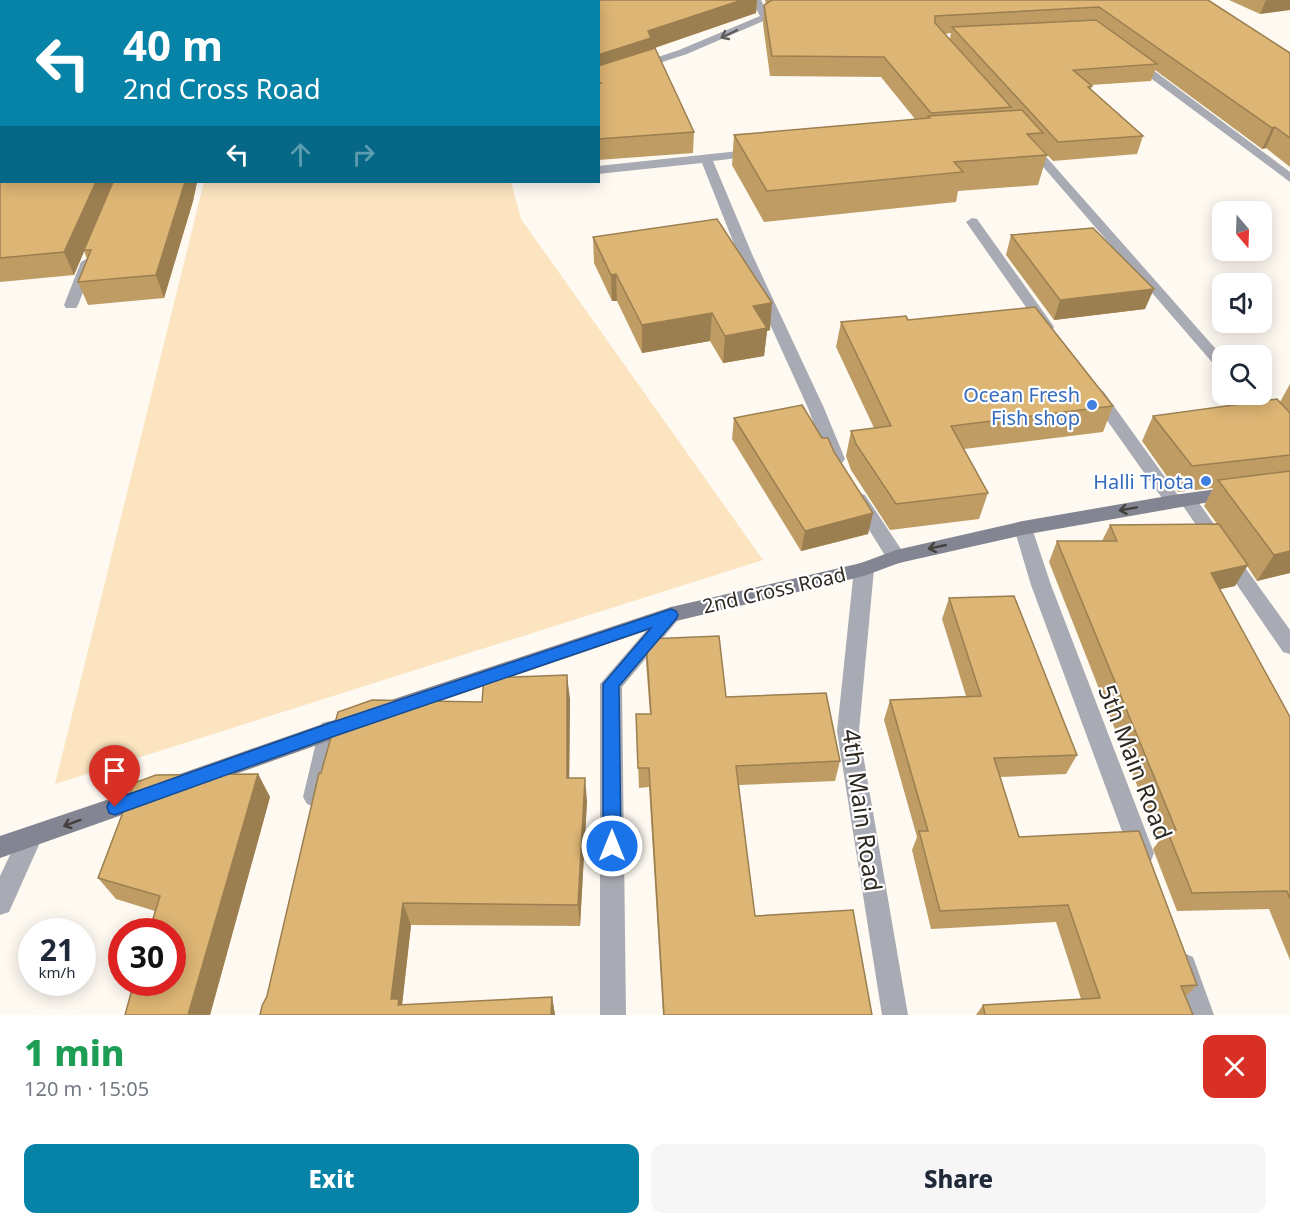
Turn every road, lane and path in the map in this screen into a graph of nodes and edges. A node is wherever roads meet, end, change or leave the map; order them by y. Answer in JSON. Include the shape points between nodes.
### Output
{"nodes":[{"id":1,"x":756,"y":0,"type":"edge"},
{"id":2,"x":1122,"y":52,"type":"edge"},
{"id":3,"x":600,"y":79,"type":"edge"},
{"id":4,"x":1018,"y":132,"type":"edge"},
{"id":5,"x":774,"y":151,"type":"edge"},
{"id":6,"x":706,"y":158,"type":"junction"},
{"id":7,"x":600,"y":171,"type":"edge"},
{"id":8,"x":1290,"y":178,"type":"edge"},
{"id":9,"x":972,"y":222,"type":"dead end"},
{"id":10,"x":92,"y":254,"type":"edge"},
{"id":11,"x":71,"y":305,"type":"dead end"},
{"id":12,"x":1054,"y":337,"type":"edge"},
{"id":13,"x":1212,"y":354,"type":"edge"},
{"id":14,"x":1089,"y":385,"type":"edge"},
{"id":15,"x":1258,"y":405,"type":"edge"},
{"id":16,"x":1290,"y":442,"type":"edge"},
{"id":17,"x":841,"y":472,"type":"edge"},
{"id":18,"x":1250,"y":490,"type":"edge"},
{"id":19,"x":853,"y":491,"type":"edge"},
{"id":20,"x":1180,"y":501,"type":"junction"},
{"id":21,"x":1023,"y":528,"type":"junction"},
{"id":22,"x":896,"y":557,"type":"junction"},
{"id":23,"x":864,"y":568,"type":"junction"},
{"id":24,"x":671,"y":615,"type":"junction"},
{"id":25,"x":1290,"y":646,"type":"edge"},
{"id":26,"x":330,"y":730,"type":"junction"},
{"id":27,"x":309,"y":821,"type":"edge"},
{"id":28,"x":30,"y":838,"type":"junction"},
{"id":29,"x":0,"y":847,"type":"edge"},
{"id":30,"x":1149,"y":873,"type":"edge"},
{"id":31,"x":0,"y":903,"type":"edge"},
{"id":32,"x":1178,"y":950,"type":"edge"},
{"id":33,"x":613,"y":1015,"type":"edge"},
{"id":34,"x":895,"y":1015,"type":"edge"},
{"id":35,"x":1201,"y":1015,"type":"edge"}],
"edges":[{"from":1,"to":3,"type":"street","one_way":true,"via":[[765,17],[664,61]]},
{"from":2,"to":8,"type":"street"},
{"from":4,"to":13,"type":"street"},
{"from":5,"to":6,"type":"street"},
{"from":6,"to":7,"type":"street"},
{"from":6,"to":17,"type":"street"},
{"from":9,"to":12,"type":"street"},
{"from":10,"to":11,"type":"street"},
{"from":14,"to":20,"type":"street"},
{"from":15,"to":16,"type":"street"},
{"from":18,"to":20,"type":"street","name":"2nd Cross Road"},
{"from":19,"to":22,"type":"street"},
{"from":20,"to":21,"type":"street","name":"2nd Cross Road","one_way":true},
{"from":20,"to":25,"type":"street"},
{"from":21,"to":22,"type":"street","name":"2nd Cross Road","one_way":true},
{"from":21,"to":30,"type":"street","name":"5th Main Road"},
{"from":22,"to":23,"type":"street","name":"2nd Cross Road"},
{"from":23,"to":24,"type":"street","name":"2nd Cross Road"},
{"from":23,"to":34,"type":"street","name":"4th Main Road","via":[[848,731]]},
{"from":24,"to":26,"type":"street","name":"2nd Cross Road"},
{"from":24,"to":33,"type":"street","via":[[611,684]]},
{"from":26,"to":27,"type":"street"},
{"from":26,"to":28,"type":"street","name":"2nd Cross Road","one_way":true},
{"from":28,"to":29,"type":"street","name":"2nd Cross Road"},
{"from":28,"to":31,"type":"street"},
{"from":32,"to":35,"type":"street"}]}
